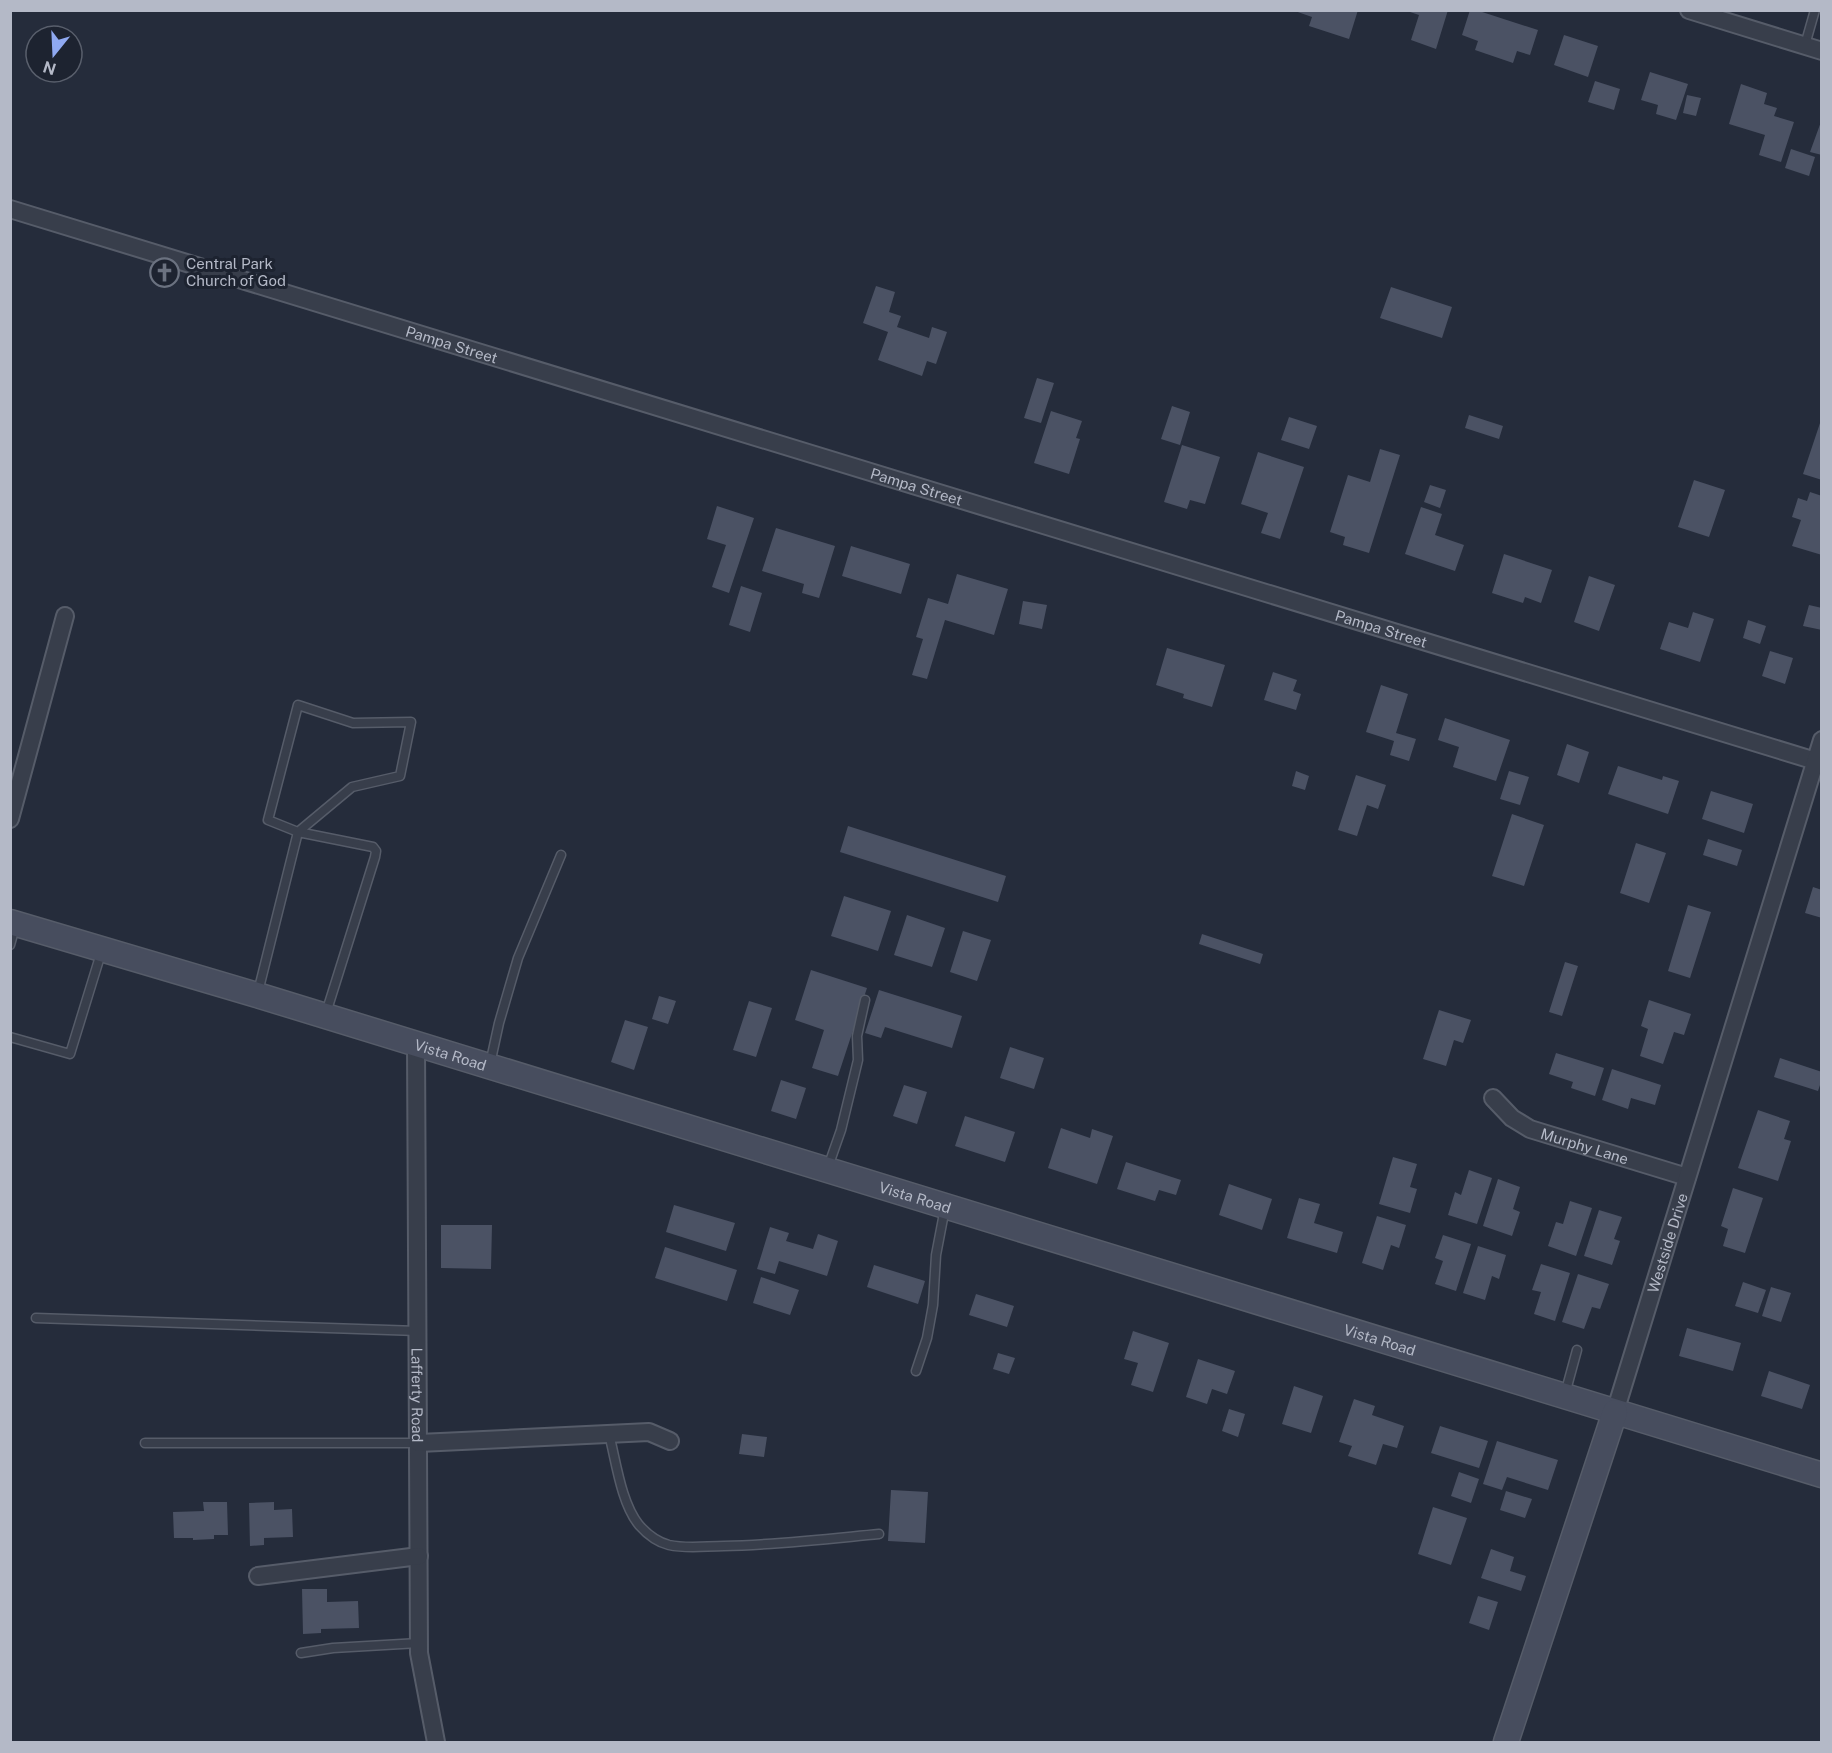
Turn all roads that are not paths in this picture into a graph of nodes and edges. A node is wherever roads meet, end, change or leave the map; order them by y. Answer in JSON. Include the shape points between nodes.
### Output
{"nodes":[{"id":1,"x":1689,"y":10,"type":"edge"},
{"id":2,"x":1815,"y":10,"type":"edge"},
{"id":3,"x":1731,"y":16,"type":"edge"},
{"id":4,"x":1805,"y":45,"type":"junction"},
{"id":5,"x":1821,"y":51,"type":"edge"},
{"id":6,"x":10,"y":208,"type":"edge"},
{"id":7,"x":65,"y":616,"type":"dead end"},
{"id":8,"x":1821,"y":740,"type":"edge"},
{"id":9,"x":1818,"y":762,"type":"edge"},
{"id":10,"x":10,"y":819,"type":"edge"},
{"id":11,"x":298,"y":832,"type":"junction"},
{"id":12,"x":561,"y":855,"type":"dead end"},
{"id":13,"x":12,"y":930,"type":"edge"},
{"id":14,"x":102,"y":949,"type":"junction"},
{"id":15,"x":257,"y":995,"type":"junction"},
{"id":16,"x":865,"y":1000,"type":"dead end"},
{"id":17,"x":324,"y":1016,"type":"junction"},
{"id":18,"x":10,"y":1037,"type":"edge"},
{"id":19,"x":416,"y":1045,"type":"junction"},
{"id":20,"x":489,"y":1067,"type":"junction"},
{"id":21,"x":1493,"y":1098,"type":"dead end"},
{"id":22,"x":827,"y":1171,"type":"junction"},
{"id":23,"x":1687,"y":1177,"type":"junction"},
{"id":24,"x":946,"y":1207,"type":"junction"},
{"id":25,"x":36,"y":1318,"type":"dead end"},
{"id":26,"x":418,"y":1331,"type":"junction"},
{"id":27,"x":1577,"y":1350,"type":"dead end"},
{"id":28,"x":916,"y":1371,"type":"dead end"},
{"id":29,"x":1564,"y":1397,"type":"junction"},
{"id":30,"x":1615,"y":1412,"type":"junction"},
{"id":31,"x":609,"y":1434,"type":"junction"},
{"id":32,"x":670,"y":1441,"type":"dead end"},
{"id":33,"x":145,"y":1443,"type":"dead end"},
{"id":34,"x":419,"y":1443,"type":"junction"},
{"id":35,"x":1821,"y":1475,"type":"edge"},
{"id":36,"x":879,"y":1534,"type":"dead end"},
{"id":37,"x":418,"y":1556,"type":"junction"},
{"id":38,"x":258,"y":1576,"type":"dead end"},
{"id":39,"x":419,"y":1643,"type":"junction"},
{"id":40,"x":301,"y":1653,"type":"dead end"},
{"id":41,"x":436,"y":1743,"type":"edge"},
{"id":42,"x":1506,"y":1743,"type":"edge"}],
"edges":[{"from":1,"to":3,"type":"street"},
{"from":2,"to":4,"type":"lane"},
{"from":3,"to":4,"type":"street"},
{"from":4,"to":5,"type":"street"},
{"from":6,"to":9,"type":"street","name":"Pampa Street"},
{"from":7,"to":10,"type":"street"},
{"from":8,"to":9,"type":"street","name":"Westside Drive"},
{"from":9,"to":23,"type":"street","name":"Westside Drive"},
{"from":11,"to":11,"type":"lane","via":[[268,819],[298,705],[353,723],[411,722],[400,777],[352,787]]},
{"from":11,"to":15,"type":"lane"},
{"from":11,"to":17,"type":"lane","via":[[373,847],[376,851]]},
{"from":12,"to":20,"type":"lane","via":[[518,958]]},
{"from":13,"to":14,"type":"street","name":"Vista Road"},
{"from":14,"to":15,"type":"street","name":"Vista Road"},
{"from":14,"to":18,"type":"lane","via":[[70,1054]]},
{"from":15,"to":17,"type":"street","name":"Vista Road"},
{"from":16,"to":22,"type":"lane","via":[[857,1036],[858,1060]]},
{"from":17,"to":19,"type":"street","name":"Vista Road"},
{"from":19,"to":20,"type":"street","name":"Vista Road"},
{"from":19,"to":26,"type":"street","name":"Lafferty Road"},
{"from":20,"to":22,"type":"street","name":"Vista Road"},
{"from":21,"to":23,"type":"street","name":"Murphy Lane","via":[[1512,1118],[1530,1129]]},
{"from":22,"to":24,"type":"street","name":"Vista Road"},
{"from":23,"to":30,"type":"street","name":"Westside Drive"},
{"from":24,"to":28,"type":"lane","via":[[936,1255],[927,1338]]},
{"from":24,"to":29,"type":"street","name":"Vista Road"},
{"from":25,"to":26,"type":"lane"},
{"from":26,"to":34,"type":"street","name":"Lafferty Road"},
{"from":27,"to":29,"type":"lane"},
{"from":29,"to":30,"type":"street","name":"Vista Road"},
{"from":30,"to":35,"type":"street","name":"Vista Road"},
{"from":30,"to":42,"type":"street","name":"Westside Drive"},
{"from":31,"to":32,"type":"street","via":[[649,1432]]},
{"from":31,"to":34,"type":"street"},
{"from":31,"to":36,"type":"lane","via":[[629,1509],[648,1534],[669,1545],[774,1545]]},
{"from":33,"to":34,"type":"lane"},
{"from":34,"to":37,"type":"street","name":"Lafferty Road"},
{"from":37,"to":38,"type":"street"},
{"from":37,"to":39,"type":"street","name":"Lafferty Road"},
{"from":39,"to":40,"type":"lane"},
{"from":39,"to":41,"type":"street","name":"Lafferty Road"}]}
